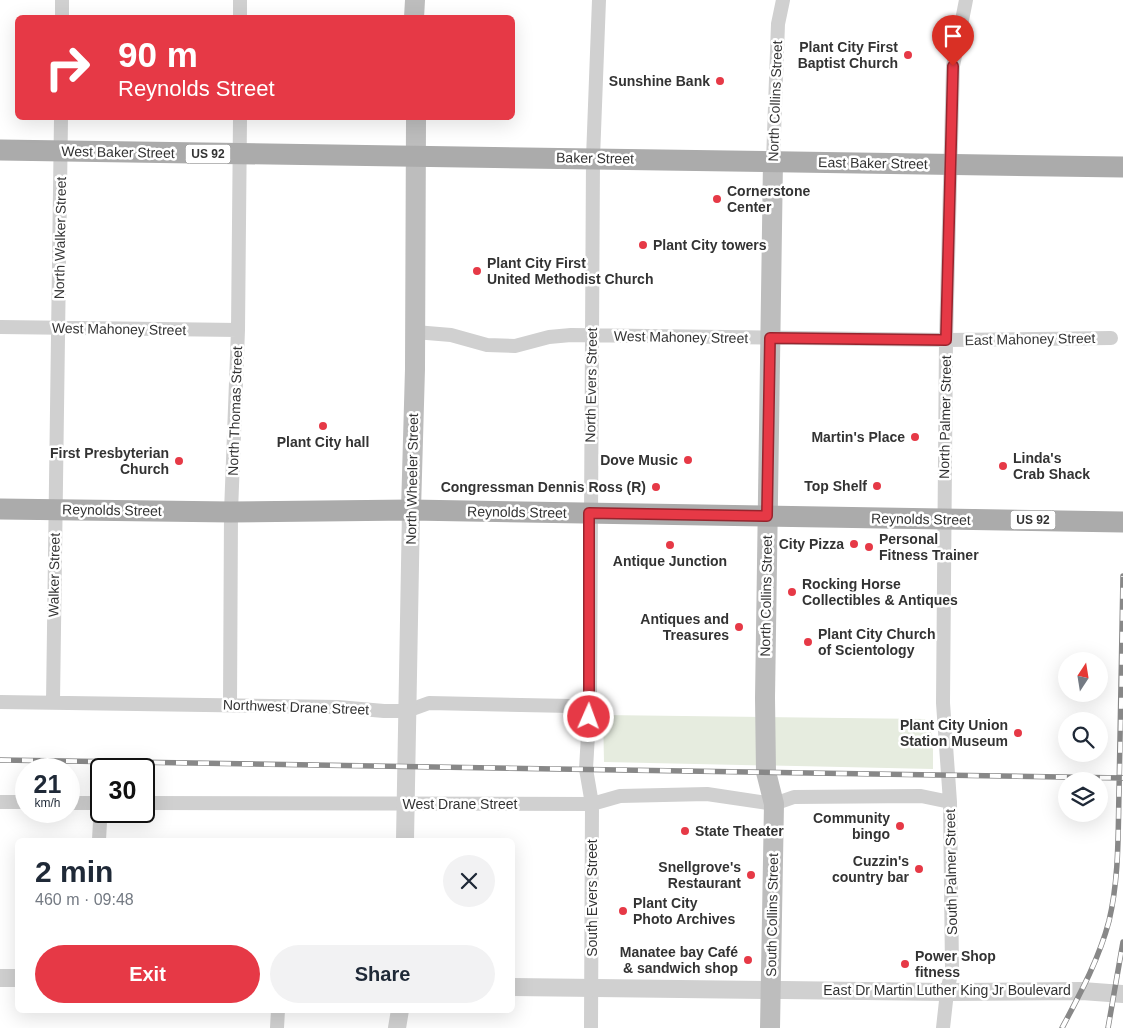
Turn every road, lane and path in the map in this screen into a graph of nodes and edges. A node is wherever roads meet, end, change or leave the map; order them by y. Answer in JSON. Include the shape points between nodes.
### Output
{"nodes":[{"id":1,"x":62,"y":0,"type":"edge"},
{"id":2,"x":240,"y":0,"type":"edge"},
{"id":3,"x":415,"y":0,"type":"edge"},
{"id":4,"x":599,"y":0,"type":"edge"},
{"id":5,"x":783,"y":0,"type":"edge"},
{"id":6,"x":966,"y":0,"type":"edge"},
{"id":7,"x":62,"y":15,"type":"edge"},
{"id":8,"x":240,"y":15,"type":"edge"},
{"id":9,"x":414,"y":15,"type":"edge"},
{"id":10,"x":61,"y":120,"type":"edge"},
{"id":11,"x":240,"y":120,"type":"edge"},
{"id":12,"x":416,"y":120,"type":"edge"},
{"id":13,"x":0,"y":150,"type":"edge"},
{"id":14,"x":61,"y":150,"type":"junction"},
{"id":15,"x":240,"y":154,"type":"junction"},
{"id":16,"x":416,"y":156,"type":"junction"},
{"id":17,"x":593,"y":158,"type":"junction"},
{"id":18,"x":773,"y":162,"type":"junction"},
{"id":19,"x":952,"y":164,"type":"junction"},
{"id":20,"x":1123,"y":167,"type":"edge"},
{"id":21,"x":0,"y":327,"type":"edge"},
{"id":22,"x":58,"y":328,"type":"junction"},
{"id":23,"x":238,"y":330,"type":"junction"},
{"id":24,"x":415,"y":332,"type":"junction"},
{"id":25,"x":591,"y":335,"type":"junction"},
{"id":26,"x":770,"y":338,"type":"junction"},
{"id":27,"x":1111,"y":338,"type":"dead end"},
{"id":28,"x":946,"y":340,"type":"junction"},
{"id":29,"x":0,"y":509,"type":"edge"},
{"id":30,"x":55,"y":510,"type":"junction"},
{"id":31,"x":411,"y":510,"type":"junction"},
{"id":32,"x":232,"y":512,"type":"junction"},
{"id":33,"x":589,"y":513,"type":"junction"},
{"id":34,"x":767,"y":516,"type":"junction"},
{"id":35,"x":944,"y":519,"type":"junction"},
{"id":36,"x":1123,"y":522,"type":"edge"},
{"id":37,"x":590,"y":700,"type":"junction"},
{"id":38,"x":0,"y":702,"type":"edge"},
{"id":39,"x":53,"y":702,"type":"junction"},
{"id":40,"x":230,"y":705,"type":"junction"},
{"id":41,"x":407,"y":710,"type":"junction"},
{"id":42,"x":586,"y":769,"type":"joint"},
{"id":43,"x":766,"y":772,"type":"joint"},
{"id":44,"x":948,"y":775,"type":"joint"},
{"id":45,"x":0,"y":802,"type":"edge"},
{"id":46,"x":15,"y":802,"type":"edge"},
{"id":47,"x":950,"y":802,"type":"junction"},
{"id":48,"x":155,"y":804,"type":"edge"},
{"id":49,"x":405,"y":804,"type":"junction"},
{"id":50,"x":592,"y":804,"type":"junction"},
{"id":51,"x":774,"y":804,"type":"junction"},
{"id":52,"x":100,"y":823,"type":"edge"},
{"id":53,"x":99,"y":838,"type":"edge"},
{"id":54,"x":405,"y":838,"type":"edge"},
{"id":55,"x":0,"y":978,"type":"edge"},
{"id":56,"x":15,"y":978,"type":"edge"},
{"id":57,"x":515,"y":987,"type":"edge"},
{"id":58,"x":591,"y":988,"type":"junction"},
{"id":59,"x":770,"y":989,"type":"junction"},
{"id":60,"x":946,"y":992,"type":"junction"},
{"id":61,"x":1123,"y":994,"type":"edge"},
{"id":62,"x":278,"y":1013,"type":"edge"},
{"id":63,"x":400,"y":1013,"type":"edge"},
{"id":64,"x":276,"y":1028,"type":"edge"},
{"id":65,"x":397,"y":1028,"type":"edge"},
{"id":66,"x":591,"y":1028,"type":"edge"},
{"id":67,"x":770,"y":1028,"type":"edge"},
{"id":68,"x":943,"y":1028,"type":"edge"}],
"edges":[{"from":1,"to":7,"type":"street"},
{"from":2,"to":8,"type":"street"},
{"from":3,"to":9,"type":"main road"},
{"from":4,"to":17,"type":"street","name":"North Evers Street"},
{"from":5,"to":18,"type":"street","name":"North Collins Street","via":[[778,24]]},
{"from":6,"to":19,"type":"street","name":"North Palmer Street","via":[[953,66]]},
{"from":10,"to":14,"type":"street","name":"North Walker Street"},
{"from":11,"to":15,"type":"street","name":"North Thomas Street"},
{"from":12,"to":16,"type":"main road","name":"North Wheeler Street"},
{"from":13,"to":14,"type":"main road","name":"West Baker Street","number":"US 92"},
{"from":14,"to":15,"type":"main road","name":"West Baker Street","number":"US 92"},
{"from":14,"to":22,"type":"street","name":"North Walker Street"},
{"from":15,"to":16,"type":"main road","name":"West Baker Street","number":"US 92"},
{"from":15,"to":23,"type":"street","name":"North Thomas Street"},
{"from":16,"to":17,"type":"main road","name":"Baker Street","number":"US 92"},
{"from":16,"to":24,"type":"main road","name":"North Wheeler Street"},
{"from":17,"to":18,"type":"main road","name":"Baker Street","number":"US 92"},
{"from":17,"to":25,"type":"street","name":"North Evers Street"},
{"from":18,"to":19,"type":"main road","name":"East Baker Street","number":"US 92"},
{"from":18,"to":26,"type":"main road","name":"North Collins Street"},
{"from":19,"to":20,"type":"main road","name":"East Baker Street","number":"US 92"},
{"from":19,"to":28,"type":"street","name":"North Palmer Street"},
{"from":21,"to":22,"type":"street","name":"West Mahoney Street"},
{"from":22,"to":23,"type":"street","name":"West Mahoney Street"},
{"from":22,"to":30,"type":"street","name":"Walker Street"},
{"from":23,"to":32,"type":"street","name":"North Thomas Street"},
{"from":24,"to":25,"type":"street","name":"West Mahoney Street","via":[[451,335],[487,345],[516,346],[549,337]]},
{"from":24,"to":31,"type":"main road","name":"North Wheeler Street"},
{"from":25,"to":26,"type":"street","name":"West Mahoney Street"},
{"from":25,"to":33,"type":"street","name":"North Evers Street"},
{"from":26,"to":28,"type":"street","name":"East Mahoney Street"},
{"from":26,"to":34,"type":"main road","name":"North Collins Street"},
{"from":27,"to":28,"type":"street","name":"East Mahoney Street"},
{"from":28,"to":35,"type":"street","name":"North Palmer Street"},
{"from":29,"to":30,"type":"main road","name":"Reynolds Street","number":"US 92"},
{"from":30,"to":32,"type":"main road","name":"Reynolds Street","number":"US 92"},
{"from":30,"to":39,"type":"street","name":"Walker Street"},
{"from":31,"to":32,"type":"main road","name":"Reynolds Street","number":"US 92"},
{"from":31,"to":33,"type":"main road","name":"Reynolds Street","number":"US 92"},
{"from":31,"to":41,"type":"street","name":"North Wheeler Street"},
{"from":32,"to":40,"type":"street","name":"North Thomas Street"},
{"from":33,"to":34,"type":"main road","name":"Reynolds Street","number":"US 92"},
{"from":33,"to":37,"type":"street","name":"North Evers Street"},
{"from":34,"to":35,"type":"main road","name":"Reynolds Street","number":"US 92"},
{"from":34,"to":43,"type":"main road","name":"North Collins Street"},
{"from":35,"to":36,"type":"main road","name":"Reynolds Street","number":"US 92"},
{"from":35,"to":44,"type":"street","name":"North Palmer Street","via":[[943,703]]},
{"from":37,"to":41,"type":"street","name":"Northwest Drane Street","via":[[572,706],[429,703]]},
{"from":37,"to":42,"type":"street","name":"North Evers Street"},
{"from":38,"to":39,"type":"street","name":"Northwest Drane Street"},
{"from":39,"to":40,"type":"street","name":"Northwest Drane Street"},
{"from":40,"to":41,"type":"street","name":"Northwest Drane Street"},
{"from":41,"to":49,"type":"street","name":"North Wheeler Street"},
{"from":42,"to":50,"type":"street","name":"South Evers Street"},
{"from":43,"to":51,"type":"main road","name":"South Collins Street"},
{"from":44,"to":47,"type":"street","name":"South Palmer Street"},
{"from":45,"to":46,"type":"street"},
{"from":47,"to":51,"type":"street","via":[[921,796],[794,797]]},
{"from":47,"to":60,"type":"street","name":"South Palmer Street","via":[[952,969]]},
{"from":48,"to":49,"type":"street","name":"West Drane Street"},
{"from":49,"to":50,"type":"street","name":"West Drane Street"},
{"from":49,"to":54,"type":"street","name":"North Wheeler Street"},
{"from":50,"to":51,"type":"street","name":"West Drane Street","via":[[620,796],[707,794]]},
{"from":50,"to":58,"type":"street","name":"South Evers Street"},
{"from":51,"to":59,"type":"main road","name":"South Collins Street"},
{"from":52,"to":53,"type":"street"},
{"from":55,"to":56,"type":"street"},
{"from":57,"to":58,"type":"street","name":"East Dr Martin Luther King Jr Boulevard"},
{"from":58,"to":59,"type":"street","name":"East Dr Martin Luther King Jr Boulevard"},
{"from":58,"to":66,"type":"street","name":"South Evers Street"},
{"from":59,"to":60,"type":"street","name":"East Dr Martin Luther King Jr Boulevard"},
{"from":59,"to":67,"type":"main road","name":"South Collins Street"},
{"from":60,"to":61,"type":"street","name":"East Dr Martin Luther King Jr Boulevard","via":[[1082,991]]},
{"from":60,"to":68,"type":"street","name":"South Palmer Street"},
{"from":62,"to":64,"type":"street"},
{"from":63,"to":65,"type":"street"}]}
